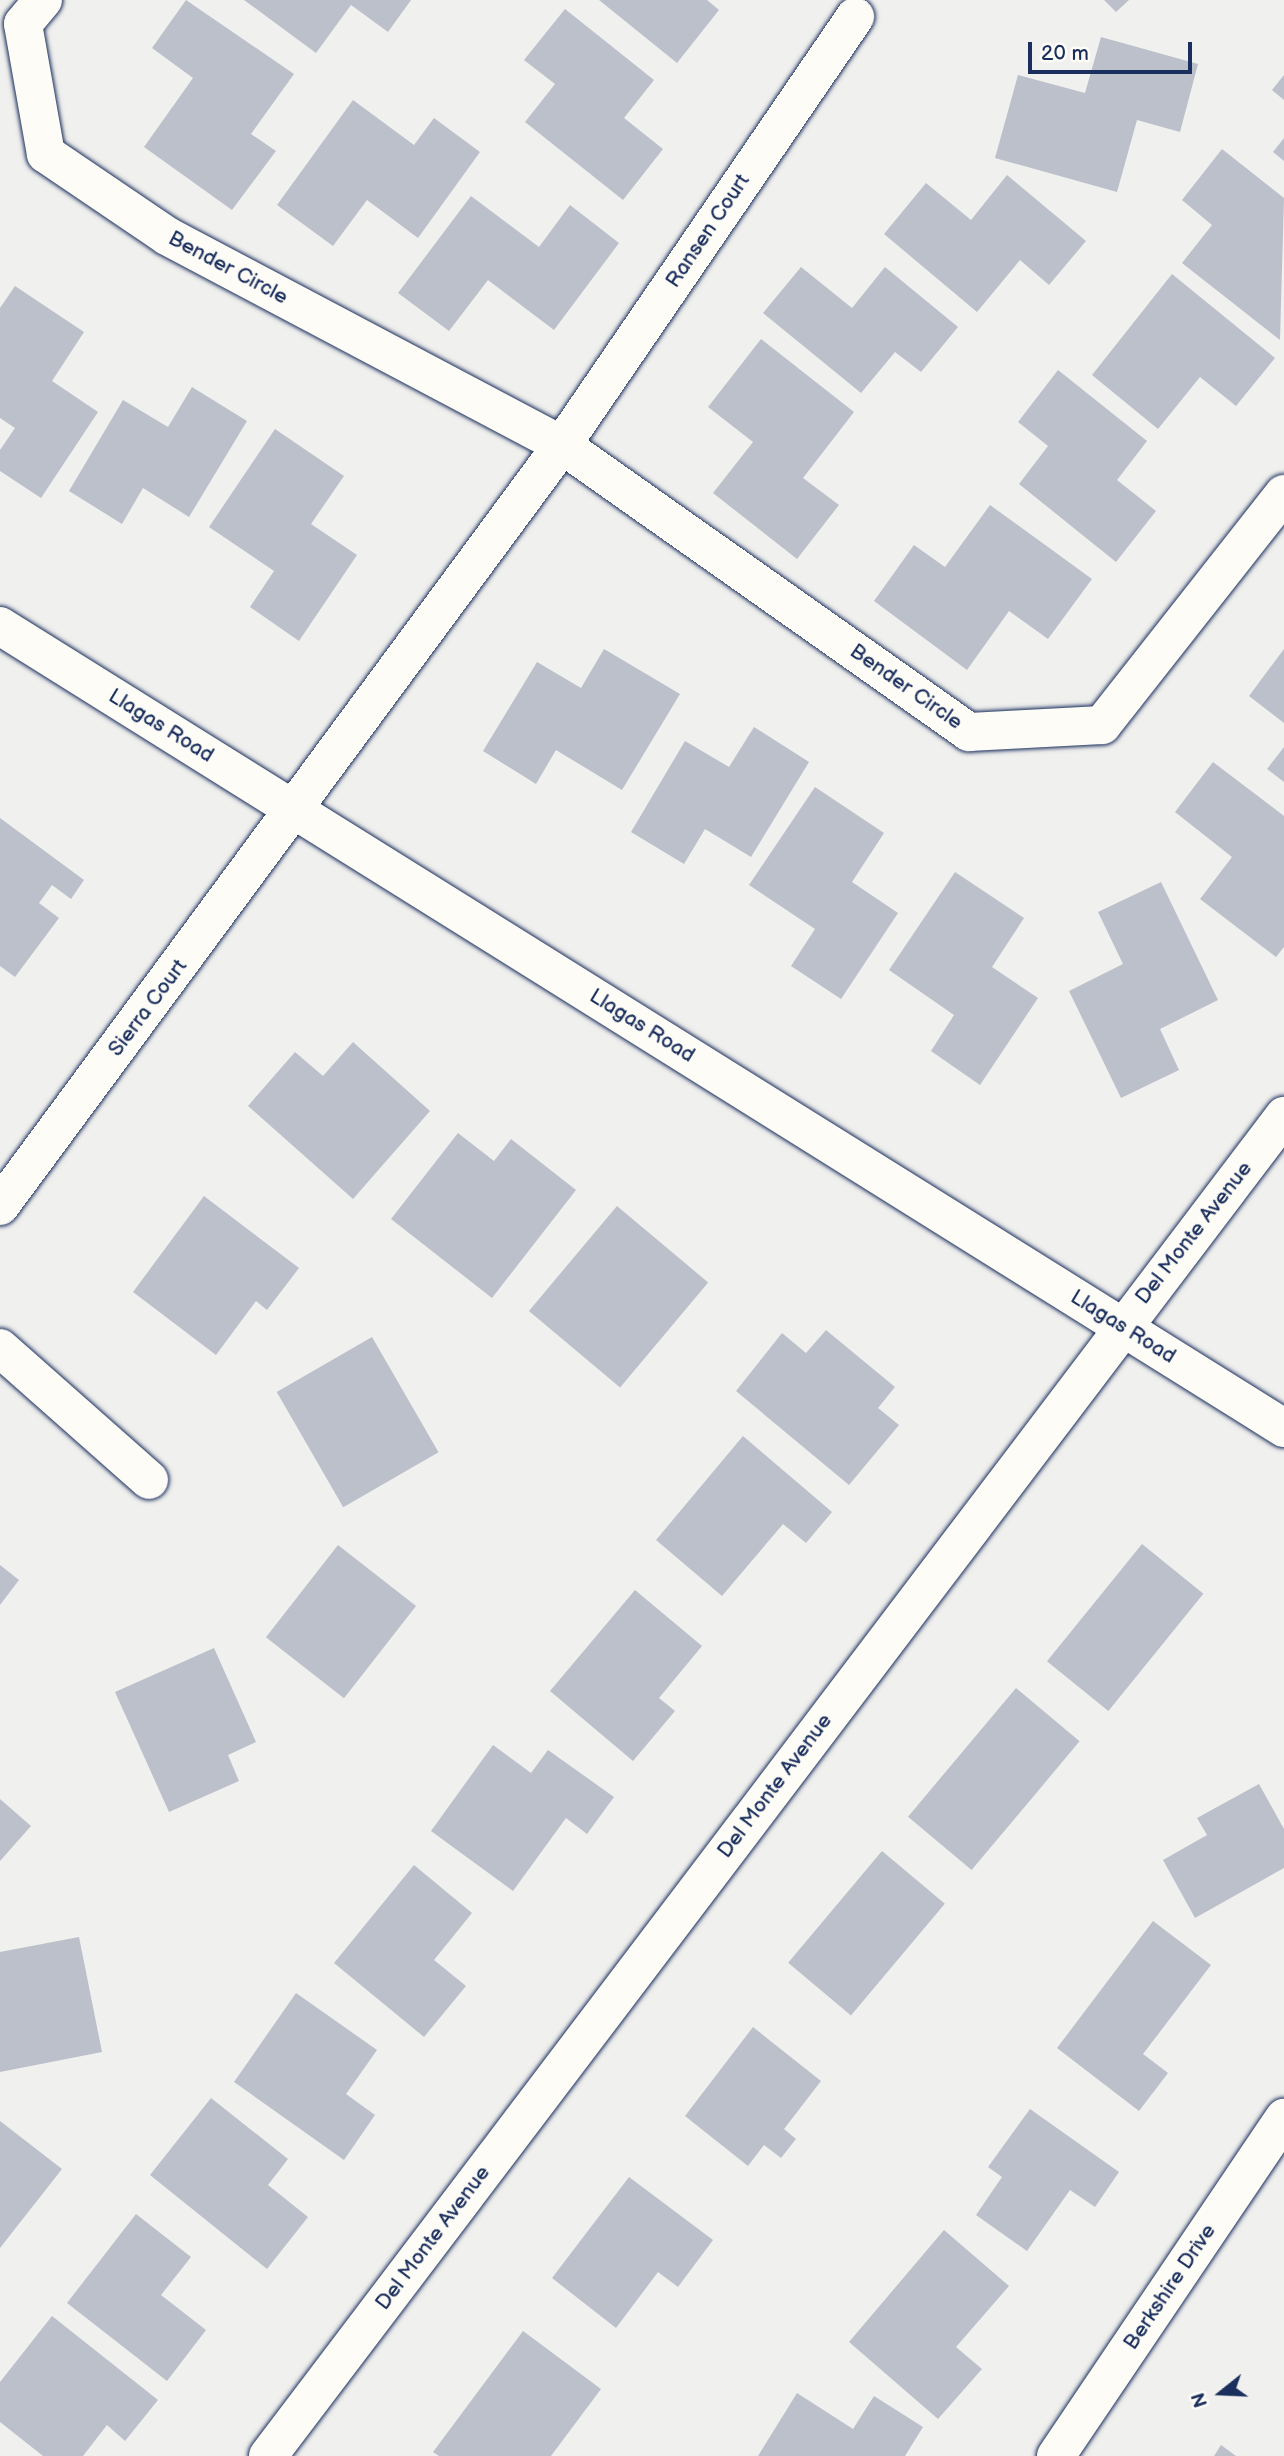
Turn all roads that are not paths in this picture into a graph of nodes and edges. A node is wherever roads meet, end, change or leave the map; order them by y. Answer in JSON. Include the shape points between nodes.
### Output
{"nodes":[{"id":1,"x":43,"y":0,"type":"edge"},
{"id":2,"x":855,"y":18,"type":"dead end"},
{"id":3,"x":562,"y":444,"type":"junction"},
{"id":4,"x":1284,"y":494,"type":"edge"},
{"id":5,"x":0,"y":626,"type":"edge"},
{"id":6,"x":297,"y":810,"type":"junction"},
{"id":7,"x":1284,"y":1116,"type":"edge"},
{"id":8,"x":0,"y":1206,"type":"edge"},
{"id":9,"x":1122,"y":1327,"type":"junction"},
{"id":10,"x":0,"y":1348,"type":"edge"},
{"id":11,"x":1284,"y":1428,"type":"edge"},
{"id":12,"x":149,"y":1480,"type":"dead end"},
{"id":13,"x":1284,"y":2118,"type":"edge"},
{"id":14,"x":268,"y":2456,"type":"edge"},
{"id":15,"x":1056,"y":2456,"type":"edge"}],
"edges":[{"from":1,"to":3,"type":"street","name":"Bender Circle","via":[[23,23],[46,154],[167,236]]},
{"from":2,"to":3,"type":"street","name":"Ransen Court"},
{"from":3,"to":4,"type":"street","name":"Bender Circle","via":[[969,732],[1102,725]]},
{"from":3,"to":6,"type":"street"},
{"from":5,"to":6,"type":"street","name":"Llagas Road"},
{"from":6,"to":8,"type":"street","name":"Sierra Court"},
{"from":6,"to":9,"type":"street","name":"Llagas Road"},
{"from":7,"to":9,"type":"street","name":"Del Monte Avenue"},
{"from":9,"to":11,"type":"street","name":"Llagas Road"},
{"from":9,"to":14,"type":"street","name":"Del Monte Avenue"},
{"from":10,"to":12,"type":"street"},
{"from":13,"to":15,"type":"street","name":"Berkshire Drive"}]}
